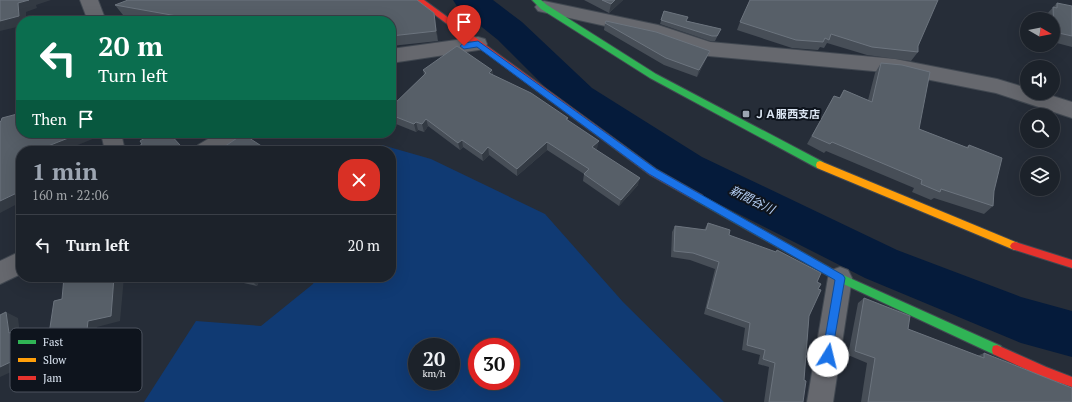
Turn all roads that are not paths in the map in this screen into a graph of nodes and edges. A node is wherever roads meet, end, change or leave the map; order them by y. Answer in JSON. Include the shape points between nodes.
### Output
{"nodes":[{"id":1,"x":89,"y":0,"type":"edge"},
{"id":2,"x":419,"y":0,"type":"edge"},
{"id":3,"x":540,"y":4,"type":"edge"},
{"id":4,"x":95,"y":16,"type":"edge"},
{"id":5,"x":478,"y":44,"type":"junction"},
{"id":6,"x":396,"y":55,"type":"edge"},
{"id":7,"x":1072,"y":110,"type":"edge"},
{"id":8,"x":227,"y":138,"type":"edge"},
{"id":9,"x":214,"y":146,"type":"edge"},
{"id":10,"x":1072,"y":264,"type":"edge"},
{"id":11,"x":16,"y":265,"type":"edge"},
{"id":12,"x":0,"y":273,"type":"edge"},
{"id":13,"x":840,"y":278,"type":"junction"},
{"id":14,"x":1072,"y":382,"type":"edge"},
{"id":15,"x":820,"y":402,"type":"edge"}],
"edges":[{"from":1,"to":4,"type":"street"},
{"from":2,"to":5,"type":"street"},
{"from":3,"to":7,"type":"street","via":[[658,31],[709,49],[895,66],[997,86]]},
{"from":3,"to":10,"type":"street","via":[[653,76],[829,170],[1021,248]]},
{"from":5,"to":6,"type":"street"},
{"from":5,"to":13,"type":"street","via":[[653,172]]},
{"from":8,"to":9,"type":"street"},
{"from":11,"to":12,"type":"street"},
{"from":13,"to":14,"type":"street","via":[[1044,372]]},
{"from":13,"to":15,"type":"street"}]}
